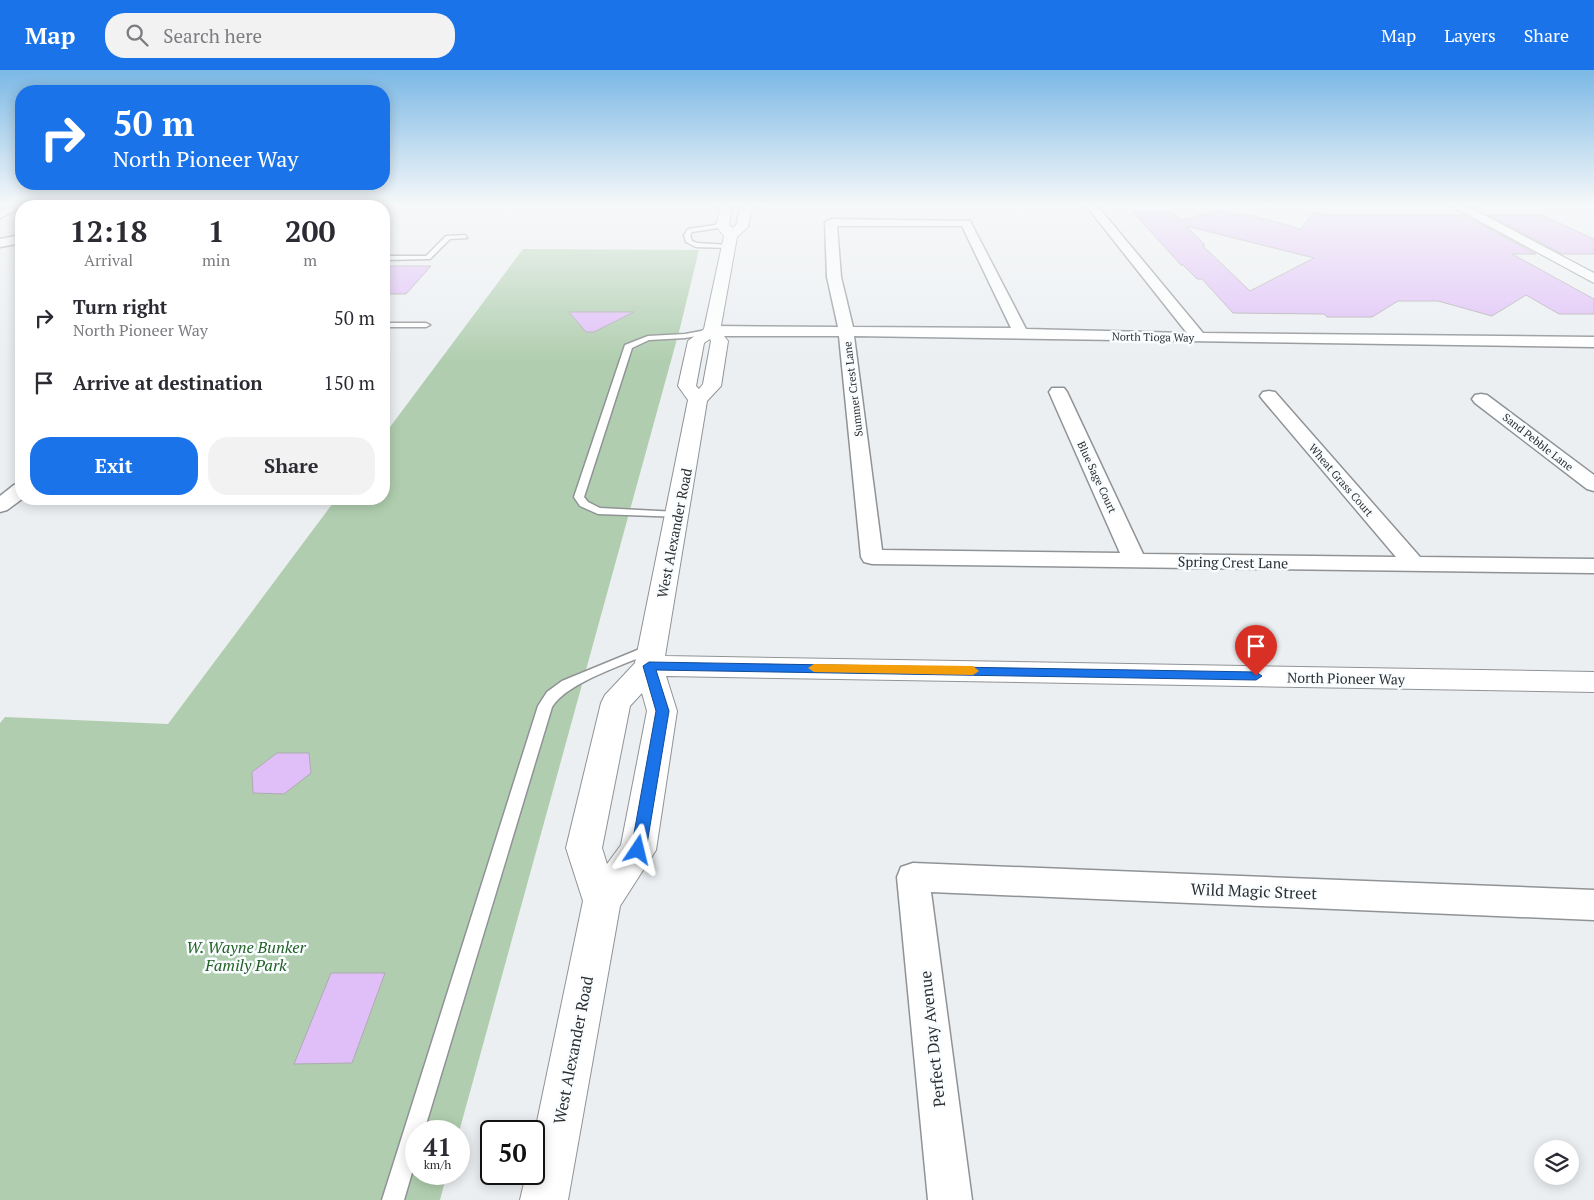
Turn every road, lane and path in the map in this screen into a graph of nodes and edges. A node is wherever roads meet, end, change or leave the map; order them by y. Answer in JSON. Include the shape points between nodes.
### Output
{"nodes":[{"id":1,"x":430,"y":256,"type":"edge"},
{"id":2,"x":724,"y":256,"type":"edge"},
{"id":3,"x":833,"y":256,"type":"edge"},
{"id":4,"x":982,"y":256,"type":"edge"},
{"id":5,"x":1132,"y":256,"type":"edge"},
{"id":6,"x":1551,"y":256,"type":"edge"},
{"id":7,"x":390,"y":258,"type":"edge"},
{"id":8,"x":1594,"y":279,"type":"edge"},
{"id":9,"x":390,"y":325,"type":"edge"},
{"id":10,"x":426,"y":325,"type":"dead end"},
{"id":11,"x":712,"y":331,"type":"junction"},
{"id":12,"x":846,"y":331,"type":"junction"},
{"id":13,"x":1021,"y":333,"type":"junction"},
{"id":14,"x":1199,"y":338,"type":"junction"},
{"id":15,"x":1594,"y":342,"type":"edge"},
{"id":16,"x":1058,"y":392,"type":"dead end"},
{"id":17,"x":1269,"y":396,"type":"dead end"},
{"id":18,"x":1482,"y":398,"type":"dead end"},
{"id":19,"x":698,"y":400,"type":"junction"},
{"id":20,"x":1594,"y":485,"type":"edge"},
{"id":21,"x":15,"y":494,"type":"edge"},
{"id":22,"x":0,"y":506,"type":"edge"},
{"id":23,"x":678,"y":515,"type":"junction"},
{"id":24,"x":872,"y":557,"type":"joint"},
{"id":25,"x":1135,"y":561,"type":"junction"},
{"id":26,"x":1414,"y":564,"type":"junction"},
{"id":27,"x":1594,"y":566,"type":"edge"},
{"id":28,"x":650,"y":657,"type":"junction"},
{"id":29,"x":1594,"y":682,"type":"edge"},
{"id":30,"x":914,"y":877,"type":"joint"},
{"id":31,"x":602,"y":901,"type":"junction"},
{"id":32,"x":1594,"y":905,"type":"edge"},
{"id":33,"x":393,"y":1200,"type":"edge"},
{"id":34,"x":544,"y":1200,"type":"edge"},
{"id":35,"x":950,"y":1200,"type":"edge"}],
"edges":[{"from":1,"to":7,"type":"lane"},
{"from":2,"to":11,"type":"main road","name":"West Alexander Road"},
{"from":3,"to":12,"type":"street","name":"Summer Crest Lane","via":[[834,277]]},
{"from":4,"to":13,"type":"street","name":"Summer Crest Lane"},
{"from":5,"to":14,"type":"street"},
{"from":6,"to":8,"type":"main road"},
{"from":9,"to":10,"type":"lane"},
{"from":11,"to":12,"type":"street","name":"North Tioga Way"},
{"from":11,"to":19,"type":"main road","name":"West Alexander Road","via":[[720,341],[712,386]]},
{"from":11,"to":19,"type":"main road","via":[[696,341],[686,386]]},
{"from":11,"to":23,"type":"lane","via":[[638,339],[628,347],[580,496],[584,504],[598,511]]},
{"from":12,"to":13,"type":"street","name":"North Tioga Way"},
{"from":12,"to":24,"type":"street","name":"Summer Crest Lane"},
{"from":13,"to":14,"type":"street","name":"North Tioga Way"},
{"from":14,"to":15,"type":"street","name":"North Tioga Way"},
{"from":16,"to":25,"type":"street","name":"Blue Sage Court"},
{"from":17,"to":26,"type":"street","name":"Wheat Grass Court"},
{"from":18,"to":20,"type":"street","name":"Sand Pebble Lane"},
{"from":19,"to":23,"type":"main road","name":"West Alexander Road"},
{"from":21,"to":22,"type":"street"},
{"from":23,"to":28,"type":"main road","name":"West Alexander Road"},
{"from":24,"to":25,"type":"street","name":"Spring Crest Lane"},
{"from":25,"to":26,"type":"street","name":"Spring Crest Lane"},
{"from":26,"to":27,"type":"street","name":"Spring Crest Lane"},
{"from":28,"to":29,"type":"main road","name":"North Pioneer Way"},
{"from":28,"to":31,"type":"main road","name":"West Alexander Road","via":[[662,711],[638,850]]},
{"from":28,"to":31,"type":"main road","name":"West Alexander Road","via":[[616,703],[584,848]]},
{"from":28,"to":33,"type":"lane","via":[[567,684],[552,695],[545,706]]},
{"from":30,"to":32,"type":"street","name":"Wild Magic Street"},
{"from":30,"to":35,"type":"street","name":"Perfect Day Avenue"},
{"from":31,"to":34,"type":"main road","name":"West Alexander Road"}]}
